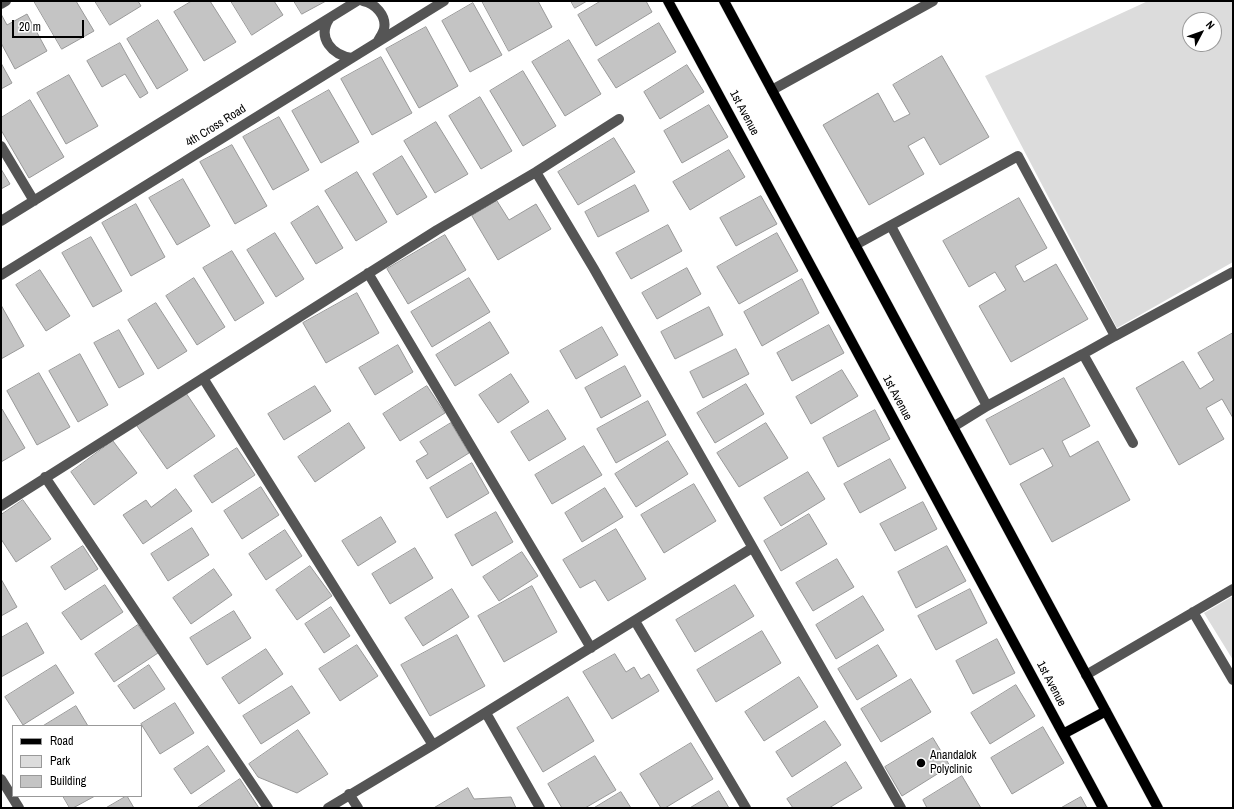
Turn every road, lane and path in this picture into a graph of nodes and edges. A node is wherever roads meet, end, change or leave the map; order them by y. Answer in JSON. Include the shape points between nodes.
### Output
{"nodes":[{"id":1,"x":6,"y":1,"type":"edge"},
{"id":2,"x":359,"y":1,"type":"edge"},
{"id":3,"x":444,"y":1,"type":"edge"},
{"id":4,"x":668,"y":1,"type":"edge"},
{"id":5,"x":724,"y":1,"type":"edge"},
{"id":6,"x":933,"y":1,"type":"edge"},
{"id":7,"x":1,"y":4,"type":"edge"},
{"id":8,"x":329,"y":19,"type":"junction"},
{"id":9,"x":377,"y":42,"type":"junction"},
{"id":10,"x":352,"y":58,"type":"junction"},
{"id":11,"x":772,"y":90,"type":"junction"},
{"id":12,"x":619,"y":119,"type":"dead end"},
{"id":13,"x":1,"y":146,"type":"edge"},
{"id":14,"x":536,"y":172,"type":"junction"},
{"id":15,"x":34,"y":201,"type":"junction"},
{"id":16,"x":1,"y":221,"type":"edge"},
{"id":17,"x":891,"y":226,"type":"junction"},
{"id":18,"x":855,"y":245,"type":"junction"},
{"id":19,"x":1233,"y":272,"type":"edge"},
{"id":20,"x":368,"y":273,"type":"junction"},
{"id":21,"x":1,"y":275,"type":"edge"},
{"id":22,"x":1115,"y":336,"type":"junction"},
{"id":23,"x":1083,"y":354,"type":"junction"},
{"id":24,"x":202,"y":378,"type":"junction"},
{"id":25,"x":987,"y":406,"type":"junction"},
{"id":26,"x":953,"y":427,"type":"junction"},
{"id":27,"x":1133,"y":443,"type":"dead end"},
{"id":28,"x":45,"y":478,"type":"junction"},
{"id":29,"x":1,"y":506,"type":"edge"},
{"id":30,"x":752,"y":548,"type":"junction"},
{"id":31,"x":1233,"y":589,"type":"edge"},
{"id":32,"x":1193,"y":612,"type":"junction"},
{"id":33,"x":635,"y":621,"type":"junction"},
{"id":34,"x":591,"y":648,"type":"junction"},
{"id":35,"x":1086,"y":675,"type":"junction"},
{"id":36,"x":1233,"y":680,"type":"edge"},
{"id":37,"x":1106,"y":711,"type":"junction"},
{"id":38,"x":486,"y":713,"type":"junction"},
{"id":39,"x":1063,"y":734,"type":"junction"},
{"id":40,"x":433,"y":745,"type":"junction"},
{"id":41,"x":1,"y":779,"type":"edge"},
{"id":42,"x":349,"y":794,"type":"junction"},
{"id":43,"x":12,"y":797,"type":"edge"},
{"id":44,"x":12,"y":797,"type":"edge"},
{"id":45,"x":19,"y":808,"type":"edge"},
{"id":46,"x":268,"y":808,"type":"edge"},
{"id":47,"x":328,"y":808,"type":"edge"},
{"id":48,"x":358,"y":808,"type":"edge"},
{"id":49,"x":540,"y":808,"type":"edge"},
{"id":50,"x":746,"y":808,"type":"edge"},
{"id":51,"x":901,"y":808,"type":"edge"},
{"id":52,"x":1103,"y":808,"type":"edge"},
{"id":53,"x":1158,"y":808,"type":"edge"}],
"edges":[{"from":1,"to":7,"type":"street"},
{"from":2,"to":8,"type":"street"},
{"from":2,"to":9,"type":"street","via":[[375,6],[382,17],[384,30]]},
{"from":3,"to":9,"type":"street","name":"4th Cross Road"},
{"from":4,"to":39,"type":"main road","name":"1st Avenue"},
{"from":5,"to":11,"type":"main road"},
{"from":6,"to":11,"type":"street"},
{"from":8,"to":10,"type":"street","via":[[324,35],[328,45],[341,56]]},
{"from":8,"to":15,"type":"street"},
{"from":9,"to":10,"type":"street","name":"4th Cross Road"},
{"from":10,"to":21,"type":"street","name":"4th Cross Road"},
{"from":11,"to":18,"type":"main road"},
{"from":12,"to":14,"type":"street"},
{"from":13,"to":15,"type":"street"},
{"from":14,"to":20,"type":"street"},
{"from":14,"to":30,"type":"street"},
{"from":15,"to":16,"type":"street"},
{"from":17,"to":18,"type":"street"},
{"from":17,"to":22,"type":"street","via":[[1018,156]]},
{"from":17,"to":25,"type":"street"},
{"from":18,"to":26,"type":"main road"},
{"from":19,"to":22,"type":"street"},
{"from":20,"to":24,"type":"street"},
{"from":20,"to":34,"type":"street"},
{"from":22,"to":23,"type":"street"},
{"from":23,"to":25,"type":"street"},
{"from":23,"to":27,"type":"street"},
{"from":24,"to":28,"type":"street"},
{"from":24,"to":40,"type":"street"},
{"from":25,"to":26,"type":"street"},
{"from":26,"to":35,"type":"main road"},
{"from":28,"to":29,"type":"street"},
{"from":28,"to":46,"type":"street"},
{"from":30,"to":33,"type":"street"},
{"from":30,"to":51,"type":"street"},
{"from":31,"to":32,"type":"street"},
{"from":32,"to":35,"type":"street"},
{"from":32,"to":36,"type":"street"},
{"from":33,"to":34,"type":"street"},
{"from":33,"to":50,"type":"street"},
{"from":34,"to":38,"type":"street"},
{"from":35,"to":37,"type":"main road"},
{"from":37,"to":39,"type":"main road"},
{"from":37,"to":53,"type":"main road"},
{"from":38,"to":40,"type":"street"},
{"from":38,"to":49,"type":"street"},
{"from":39,"to":52,"type":"main road","name":"1st Avenue"},
{"from":40,"to":42,"type":"street"},
{"from":41,"to":43,"type":"street"},
{"from":42,"to":47,"type":"street"},
{"from":42,"to":48,"type":"street"},
{"from":44,"to":45,"type":"street"}]}
